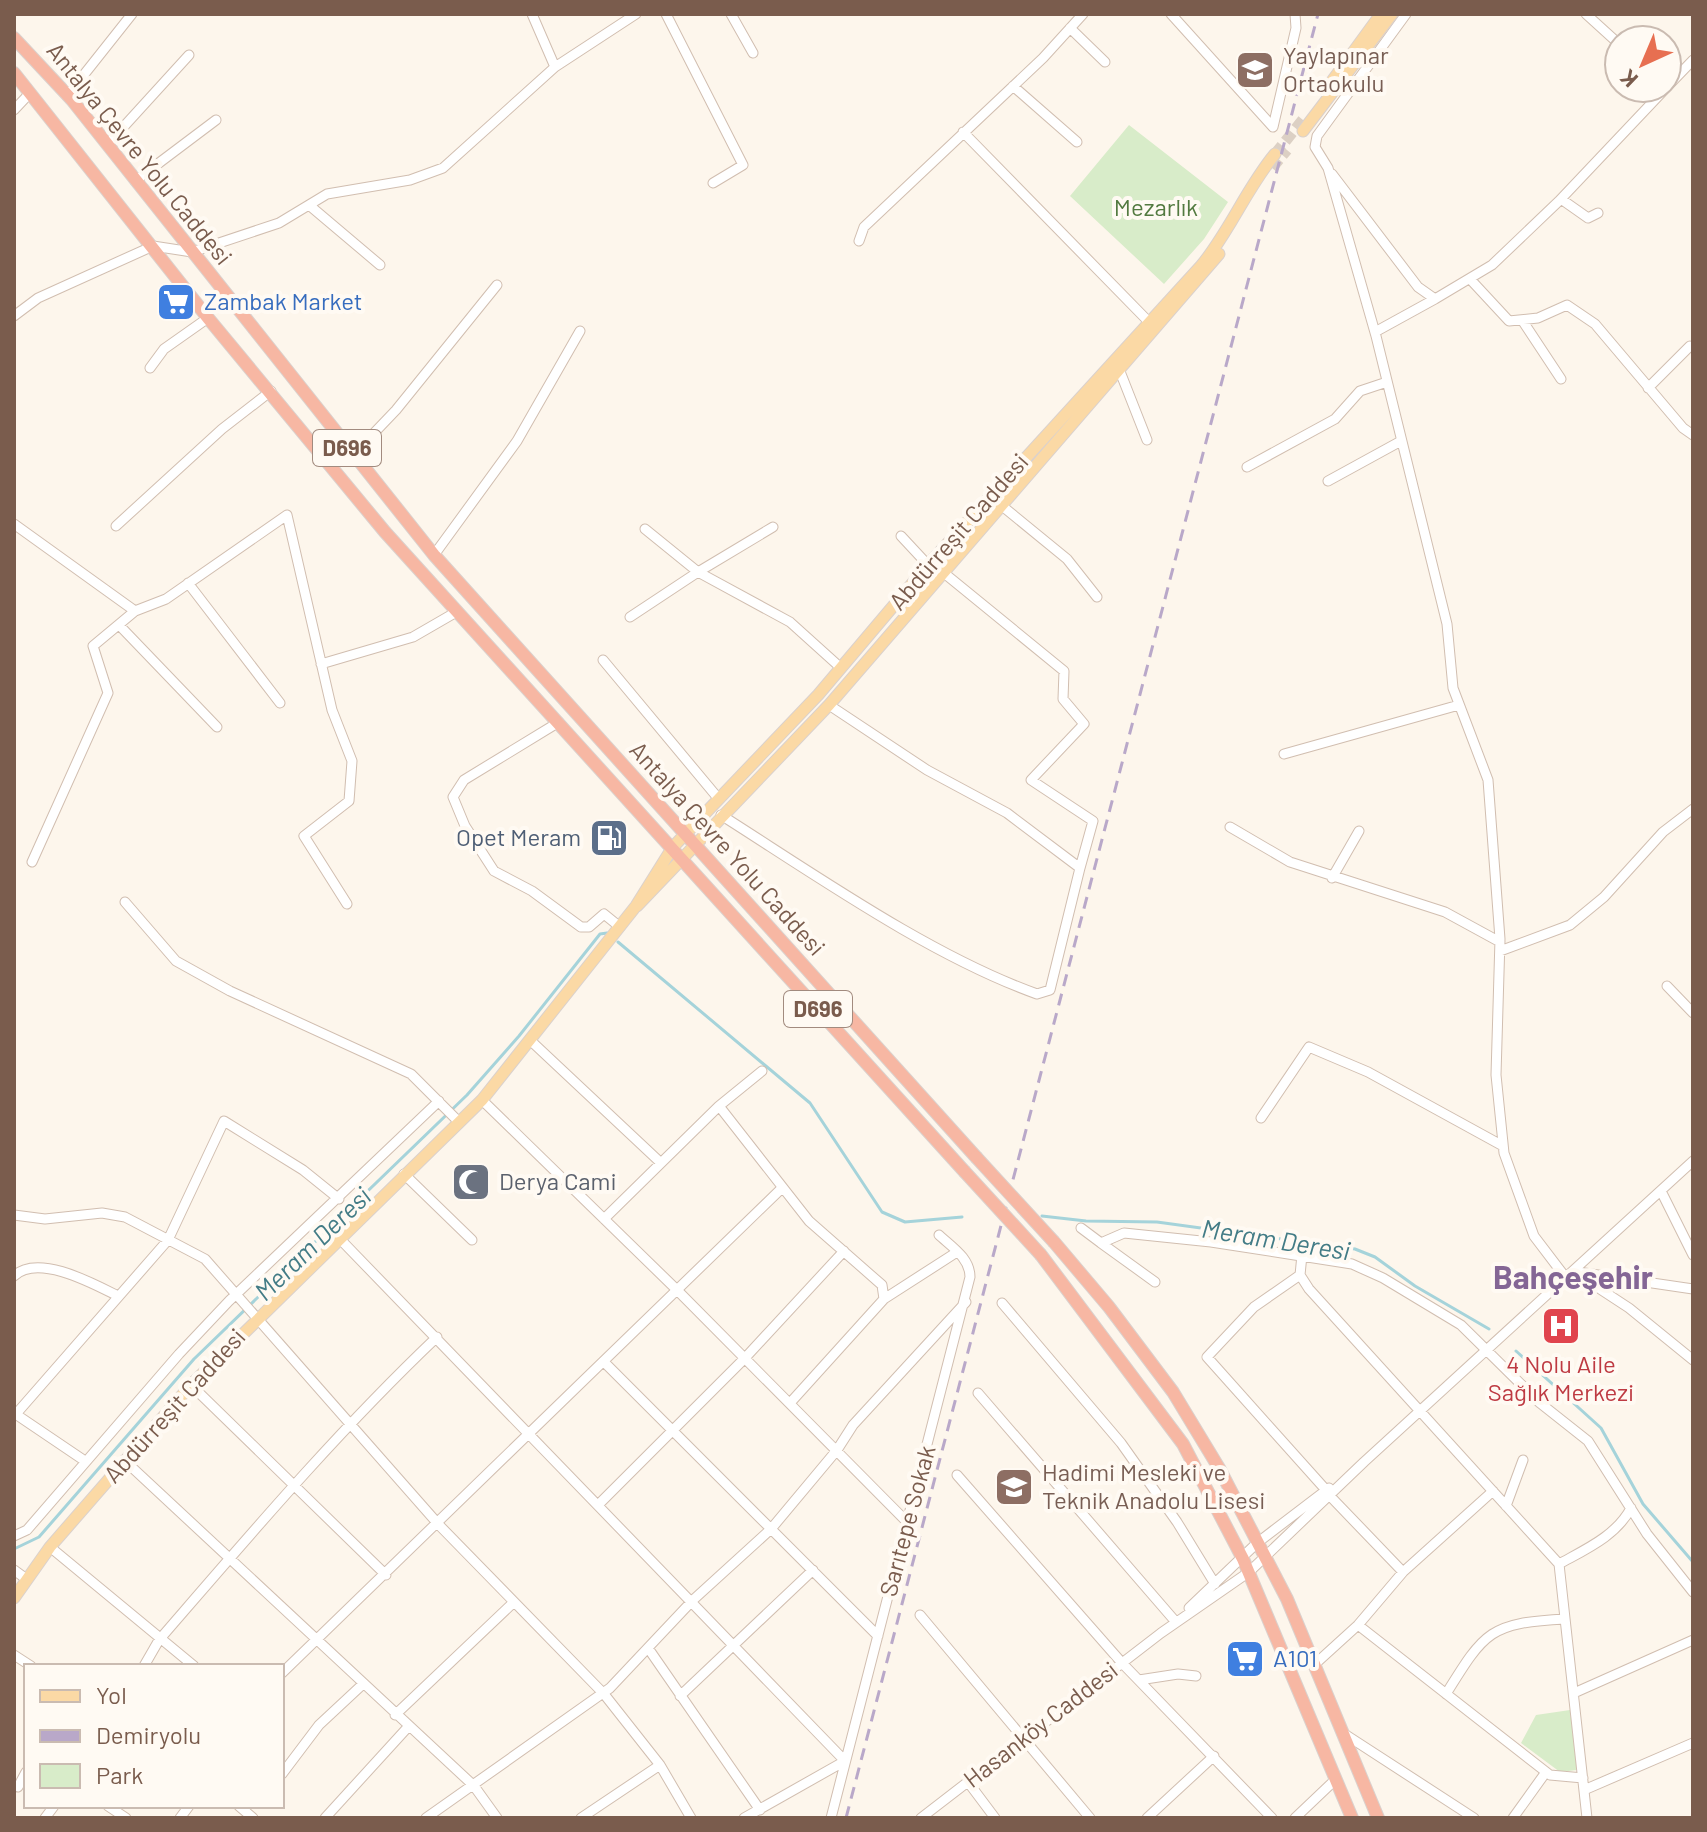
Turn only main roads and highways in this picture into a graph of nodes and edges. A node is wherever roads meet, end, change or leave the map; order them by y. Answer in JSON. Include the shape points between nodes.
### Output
{"nodes":[{"id":1,"x":1381,"y":14,"type":"edge"},
{"id":2,"x":1392,"y":14,"type":"edge"},
{"id":3,"x":14,"y":38,"type":"edge"},
{"id":4,"x":14,"y":73,"type":"edge"},
{"id":5,"x":1305,"y":117,"type":"tunnel mouth"},
{"id":6,"x":1303,"y":131,"type":"tunnel mouth"},
{"id":7,"x":1275,"y":154,"type":"tunnel mouth"},
{"id":8,"x":1272,"y":168,"type":"tunnel mouth"},
{"id":9,"x":684,"y":834,"type":"junction"},
{"id":10,"x":694,"y":845,"type":"junction"},
{"id":11,"x":673,"y":847,"type":"junction"},
{"id":12,"x":682,"y":858,"type":"junction"},
{"id":13,"x":636,"y":906,"type":"junction"},
{"id":14,"x":14,"y":1598,"type":"edge"},
{"id":15,"x":1352,"y":1818,"type":"edge"},
{"id":16,"x":1378,"y":1818,"type":"edge"}],
"edges":[{"from":1,"to":5,"type":"main road"},
{"from":2,"to":6,"type":"main road"},
{"from":3,"to":9,"type":"highway","name":"Antalya Çevre Yolu Caddesi","number":"D696","via":[[107,145],[434,555]]},
{"from":4,"to":11,"type":"highway","name":"Antalya Çevre Yolu Caddesi","number":"D696","via":[[385,532]]},
{"from":7,"to":9,"type":"main road","name":"Abdürreşit Caddesi","via":[[1210,254],[841,668]]},
{"from":8,"to":10,"type":"main road","name":"Abdürreşit Caddesi","via":[[1215,260],[829,705]]},
{"from":9,"to":10,"type":"highway","name":"Antalya Çevre Yolu Caddesi","number":"D696"},
{"from":9,"to":11,"type":"main road","name":"Abdürreşit Caddesi"},
{"from":10,"to":12,"type":"main road","name":"Abdürreşit Caddesi"},
{"from":10,"to":16,"type":"highway","name":"Antalya Çevre Yolu Caddesi","number":"D696","bridge":true,"via":[[1054,1242],[1173,1392],[1264,1556]]},
{"from":11,"to":12,"type":"highway","name":"Antalya Çevre Yolu Caddesi","number":"D696"},
{"from":11,"to":13,"type":"main road","name":"Abdürreşit Caddesi"},
{"from":12,"to":13,"type":"main road","name":"Abdürreşit Caddesi"},
{"from":12,"to":15,"type":"highway","name":"Antalya Çevre Yolu Caddesi","number":"D696","bridge":true,"via":[[1041,1255],[1183,1444],[1249,1572]]},
{"from":13,"to":14,"type":"main road","name":"Abdürreşit Caddesi","via":[[482,1100],[253,1316],[50,1547]]}]}
